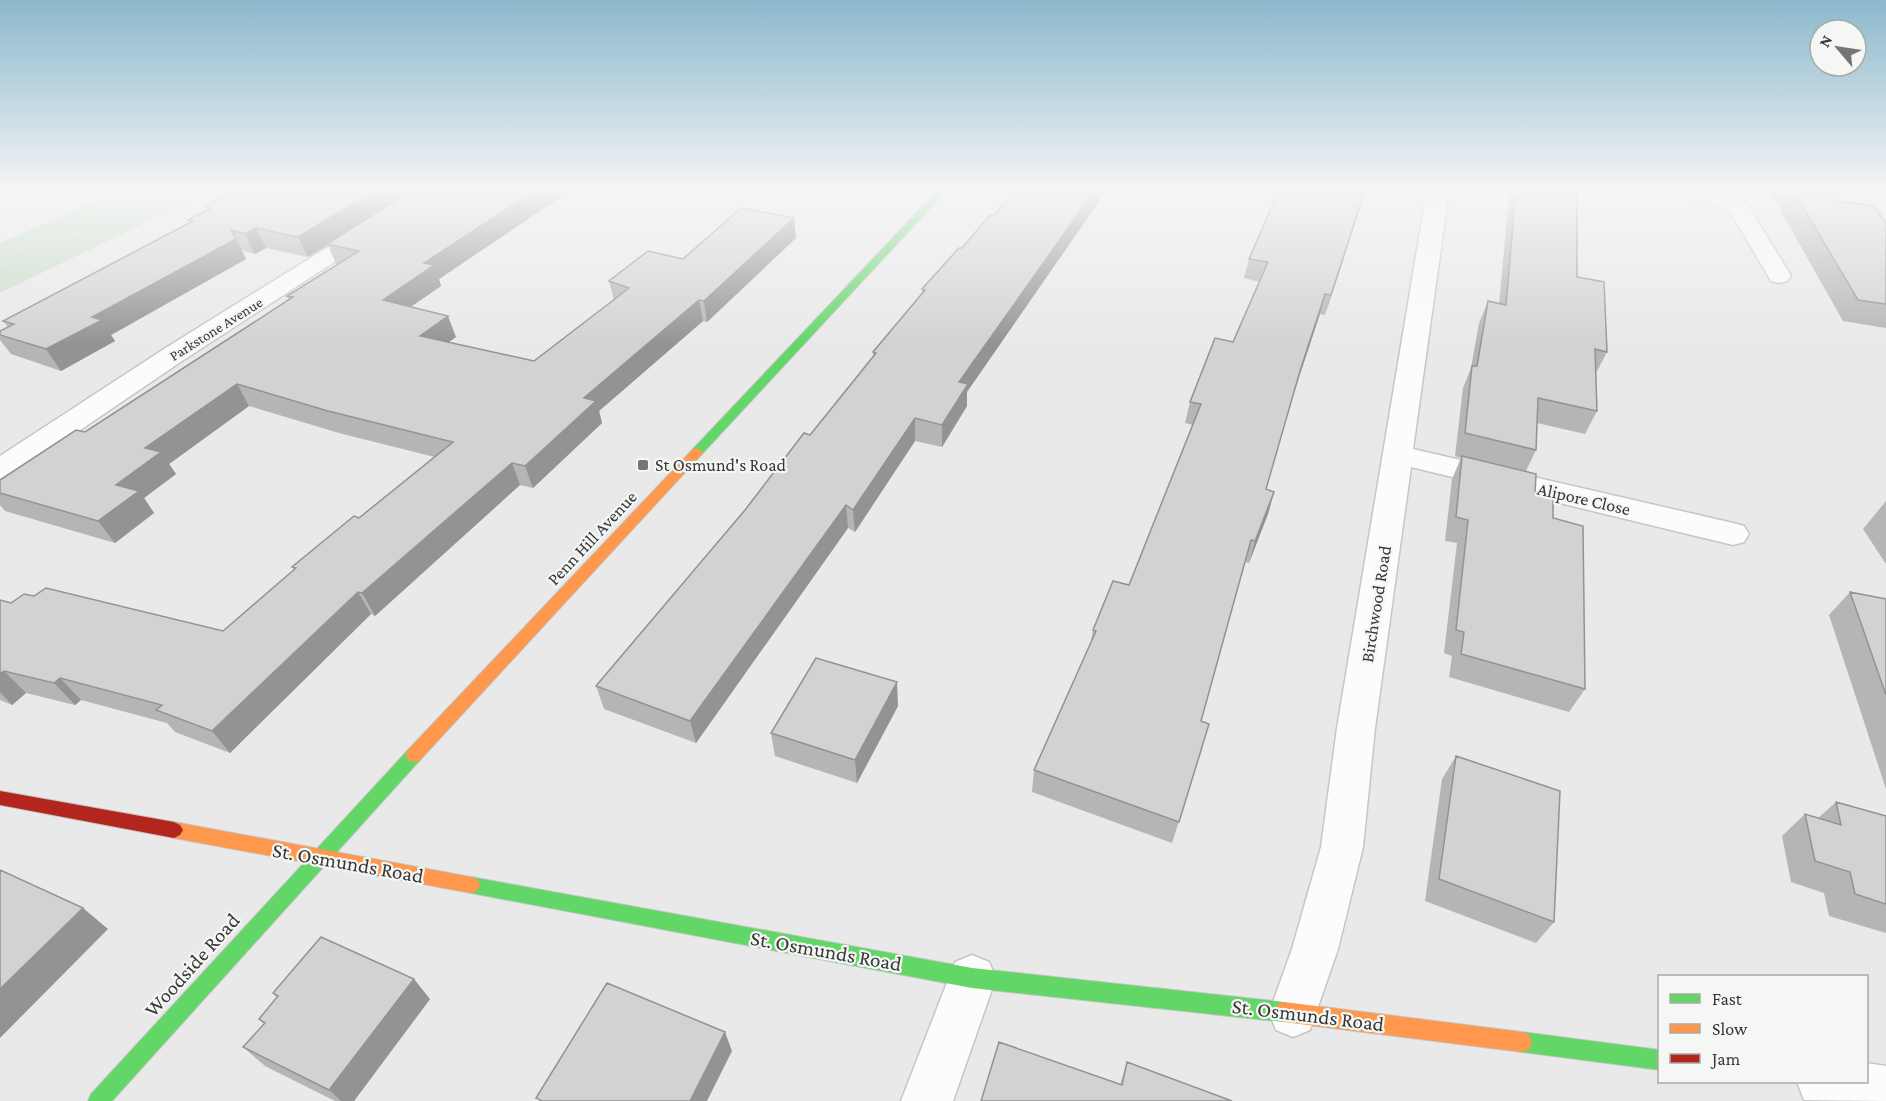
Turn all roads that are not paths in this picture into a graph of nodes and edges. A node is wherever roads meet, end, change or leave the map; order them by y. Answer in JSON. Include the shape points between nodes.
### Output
{"nodes":[{"id":1,"x":354,"y":241,"type":"edge"},
{"id":2,"x":895,"y":241,"type":"edge"},
{"id":3,"x":1431,"y":241,"type":"edge"},
{"id":4,"x":1758,"y":241,"type":"edge"},
{"id":5,"x":1779,"y":276,"type":"dead end"},
{"id":6,"x":1400,"y":455,"type":"junction"},
{"id":7,"x":0,"y":470,"type":"edge"},
{"id":8,"x":1733,"y":534,"type":"dead end"},
{"id":9,"x":0,"y":798,"type":"edge"},
{"id":10,"x":317,"y":858,"type":"junction"},
{"id":11,"x":972,"y":978,"type":"junction"},
{"id":12,"x":1293,"y":1013,"type":"junction"},
{"id":13,"x":1658,"y":1060,"type":"edge"},
{"id":14,"x":1810,"y":1083,"type":"edge"},
{"id":15,"x":1828,"y":1083,"type":"edge"},
{"id":16,"x":1886,"y":1091,"type":"edge"},
{"id":17,"x":98,"y":1101,"type":"edge"},
{"id":18,"x":927,"y":1101,"type":"edge"},
{"id":19,"x":1815,"y":1101,"type":"edge"}],
"edges":[{"from":1,"to":7,"type":"street","name":"Parkstone Avenue"},
{"from":2,"to":10,"type":"street","name":"Penn Hill Avenue"},
{"from":3,"to":6,"type":"street","name":"Birchwood Road"},
{"from":4,"to":5,"type":"street"},
{"from":6,"to":8,"type":"street","name":"Alipore Close"},
{"from":6,"to":12,"type":"street","name":"Birchwood Road","via":[[1356,728],[1342,847],[1316,949]]},
{"from":9,"to":10,"type":"street","name":"St. Osmunds Road"},
{"from":10,"to":11,"type":"street","name":"St. Osmunds Road"},
{"from":10,"to":17,"type":"street","name":"Woodside Road"},
{"from":11,"to":12,"type":"street","name":"St. Osmunds Road"},
{"from":11,"to":18,"type":"street"},
{"from":12,"to":13,"type":"street","name":"St. Osmunds Road"},
{"from":14,"to":19,"type":"street"},
{"from":15,"to":16,"type":"street"}]}
